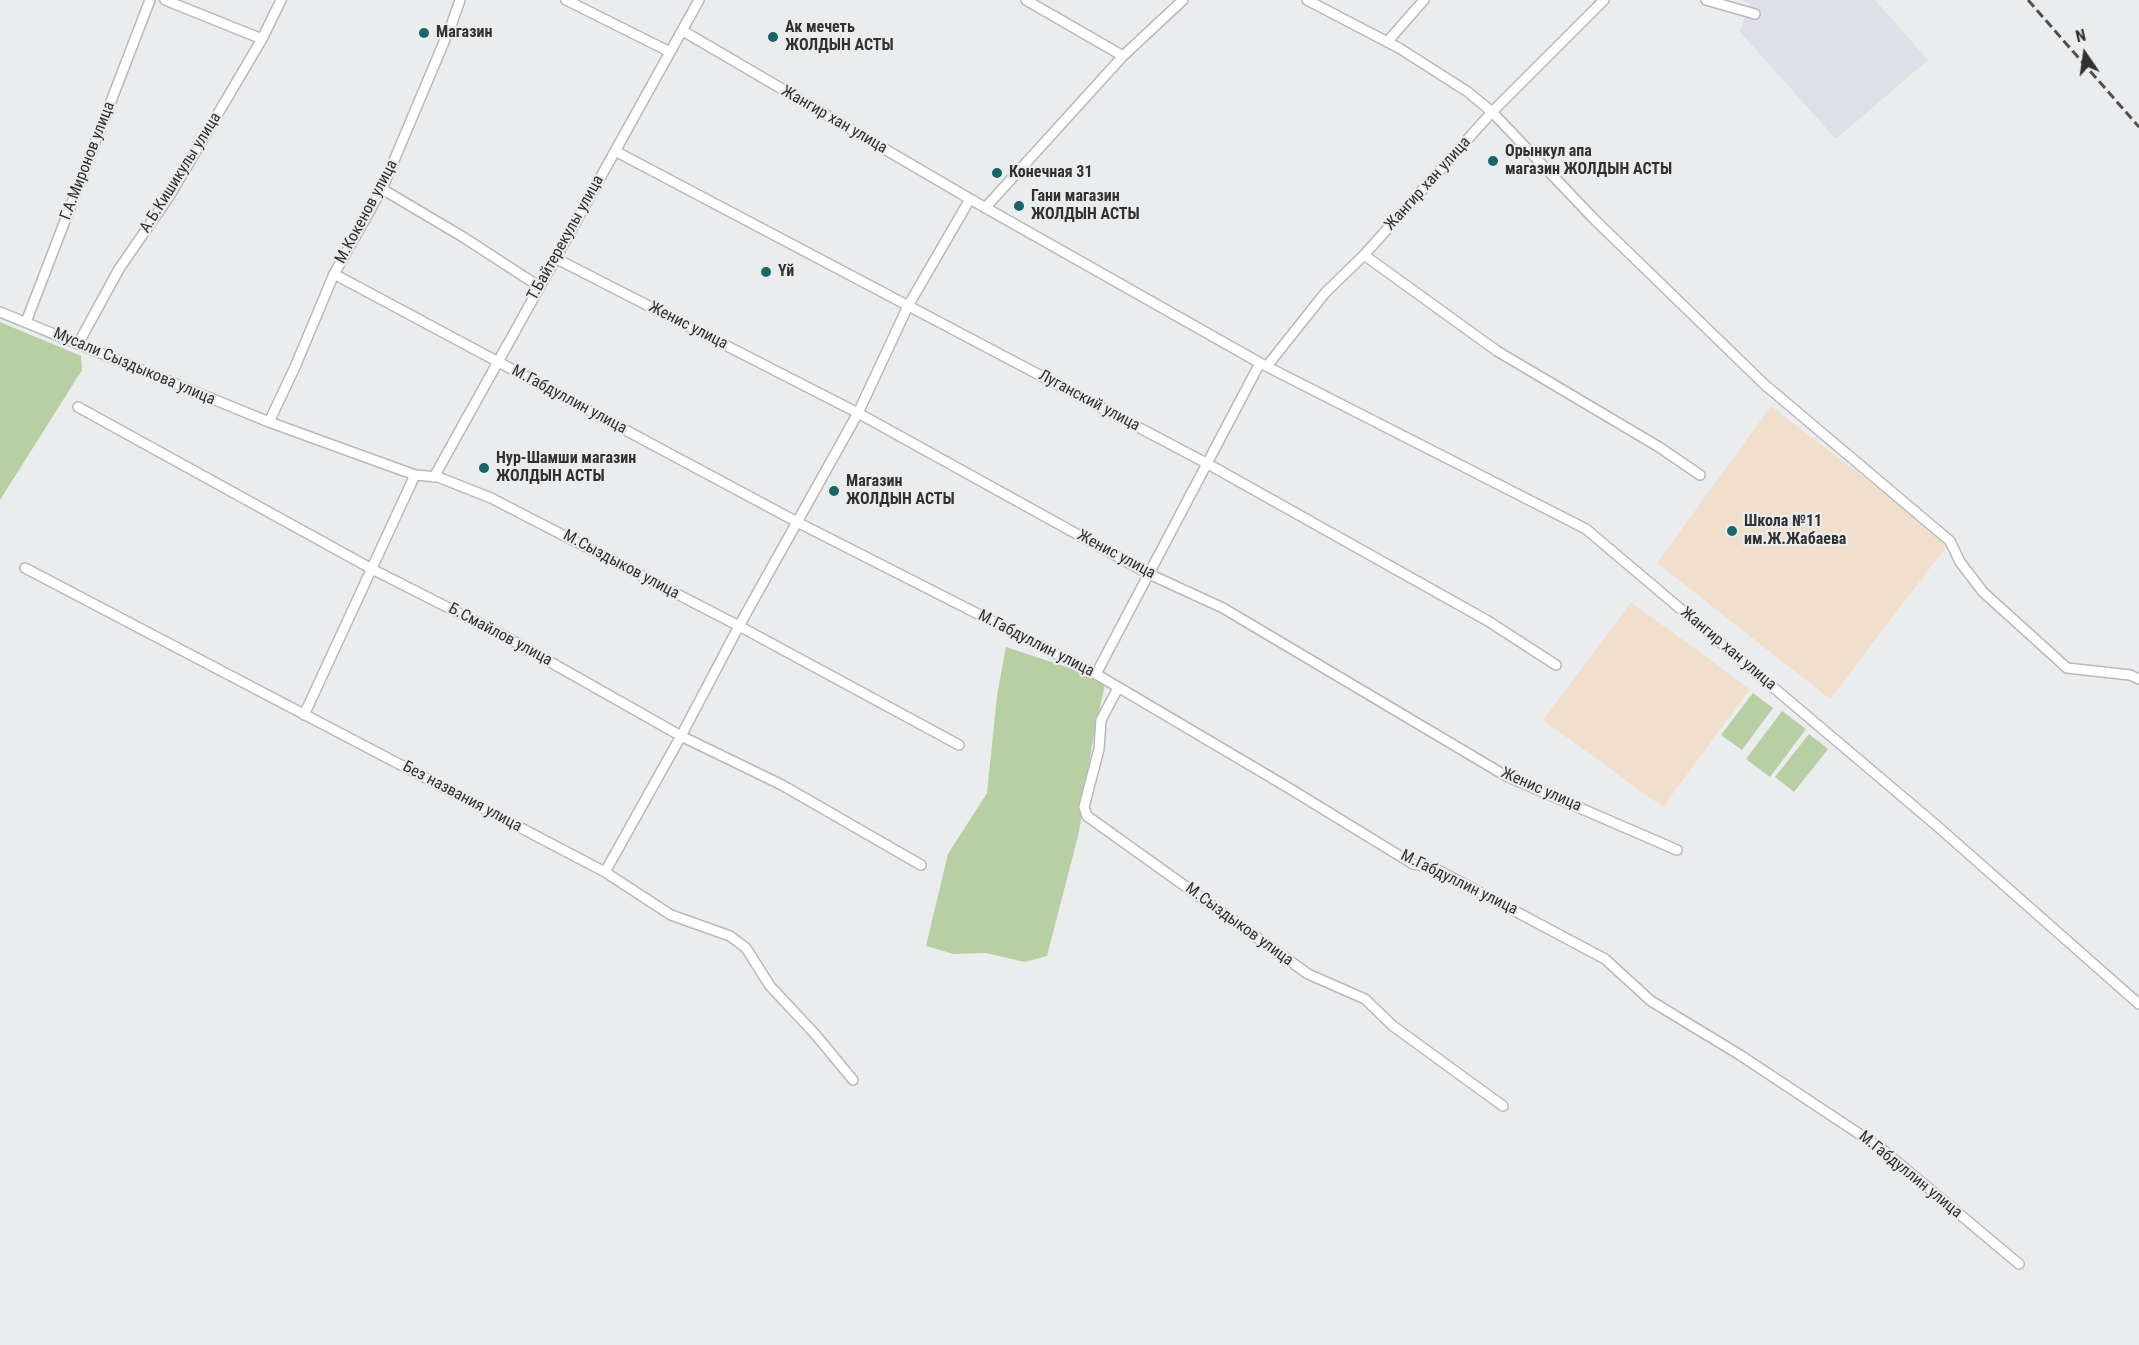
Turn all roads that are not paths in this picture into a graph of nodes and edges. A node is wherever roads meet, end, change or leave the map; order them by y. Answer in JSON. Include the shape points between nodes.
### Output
{"nodes":[{"id":1,"x":150,"y":0,"type":"edge"},
{"id":2,"x":165,"y":0,"type":"edge"},
{"id":3,"x":281,"y":0,"type":"edge"},
{"id":4,"x":459,"y":0,"type":"edge"},
{"id":5,"x":566,"y":0,"type":"edge"},
{"id":6,"x":699,"y":0,"type":"edge"},
{"id":7,"x":1026,"y":0,"type":"edge"},
{"id":8,"x":1183,"y":0,"type":"edge"},
{"id":9,"x":1307,"y":0,"type":"edge"},
{"id":10,"x":1424,"y":0,"type":"edge"},
{"id":11,"x":1604,"y":0,"type":"edge"},
{"id":12,"x":1706,"y":0,"type":"edge"},
{"id":13,"x":1755,"y":14,"type":"dead end"},
{"id":14,"x":683,"y":31,"type":"junction"},
{"id":15,"x":262,"y":39,"type":"junction"},
{"id":16,"x":1387,"y":42,"type":"junction"},
{"id":17,"x":670,"y":52,"type":"junction"},
{"id":18,"x":1123,"y":56,"type":"junction"},
{"id":19,"x":1492,"y":112,"type":"junction"},
{"id":20,"x":615,"y":151,"type":"junction"},
{"id":21,"x":382,"y":189,"type":"junction"},
{"id":22,"x":970,"y":200,"type":"junction"},
{"id":23,"x":985,"y":208,"type":"junction"},
{"id":24,"x":1364,"y":255,"type":"junction"},
{"id":25,"x":555,"y":258,"type":"junction"},
{"id":26,"x":334,"y":274,"type":"junction"},
{"id":27,"x":540,"y":286,"type":"junction"},
{"id":28,"x":908,"y":306,"type":"junction"},
{"id":29,"x":0,"y":312,"type":"edge"},
{"id":30,"x":26,"y":322,"type":"junction"},
{"id":31,"x":78,"y":344,"type":"junction"},
{"id":32,"x":498,"y":363,"type":"junction"},
{"id":33,"x":1264,"y":365,"type":"junction"},
{"id":34,"x":78,"y":407,"type":"dead end"},
{"id":35,"x":858,"y":413,"type":"junction"},
{"id":36,"x":268,"y":422,"type":"junction"},
{"id":37,"x":1208,"y":464,"type":"junction"},
{"id":38,"x":415,"y":475,"type":"junction"},
{"id":39,"x":1700,"y":475,"type":"dead end"},
{"id":40,"x":434,"y":477,"type":"junction"},
{"id":41,"x":799,"y":522,"type":"junction"},
{"id":42,"x":25,"y":568,"type":"dead end"},
{"id":43,"x":372,"y":569,"type":"junction"},
{"id":44,"x":1149,"y":574,"type":"junction"},
{"id":45,"x":739,"y":626,"type":"junction"},
{"id":46,"x":1556,"y":665,"type":"dead end"},
{"id":47,"x":1096,"y":674,"type":"junction"},
{"id":48,"x":2139,"y":679,"type":"edge"},
{"id":49,"x":1118,"y":688,"type":"junction"},
{"id":50,"x":304,"y":714,"type":"junction"},
{"id":51,"x":681,"y":736,"type":"junction"},
{"id":52,"x":959,"y":745,"type":"dead end"},
{"id":53,"x":1677,"y":850,"type":"dead end"},
{"id":54,"x":921,"y":865,"type":"dead end"},
{"id":55,"x":605,"y":872,"type":"junction"},
{"id":56,"x":2139,"y":1004,"type":"edge"},
{"id":57,"x":853,"y":1080,"type":"dead end"},
{"id":58,"x":1503,"y":1106,"type":"dead end"},
{"id":59,"x":2019,"y":1264,"type":"dead end"}],
"edges":[{"from":1,"to":30,"type":"street","name":"Г.А.Миронов улица"},
{"from":2,"to":15,"type":"street"},
{"from":3,"to":15,"type":"street","name":"А.Б.Кишикулы улица"},
{"from":4,"to":21,"type":"street","name":"М.Кокенов улица"},
{"from":5,"to":17,"type":"street"},
{"from":6,"to":14,"type":"street","name":"Т.Байтерекулы улица"},
{"from":7,"to":18,"type":"street"},
{"from":8,"to":18,"type":"street"},
{"from":9,"to":16,"type":"street"},
{"from":10,"to":16,"type":"street"},
{"from":11,"to":19,"type":"street","name":"Жангир хан улица"},
{"from":12,"to":13,"type":"street"},
{"from":14,"to":17,"type":"street","name":"Т.Байтерекулы улица"},
{"from":14,"to":22,"type":"street","name":"Жангир хан улица"},
{"from":15,"to":31,"type":"street","name":"А.Б.Кишикулы улица","via":[[170,195],[119,269]]},
{"from":16,"to":19,"type":"street","via":[[1468,92]]},
{"from":17,"to":20,"type":"street","name":"Т.Байтерекулы улица"},
{"from":18,"to":23,"type":"street"},
{"from":19,"to":24,"type":"street","name":"Жангир хан улица"},
{"from":19,"to":48,"type":"street","via":[[1594,219],[1764,384],[1950,541],[1960,562],[1983,592],[2067,668]]},
{"from":20,"to":25,"type":"street","name":"Т.Байтерекулы улица"},
{"from":20,"to":28,"type":"street","name":"Луганский улица"},
{"from":21,"to":26,"type":"street","name":"М.Кокенов улица"},
{"from":21,"to":27,"type":"street"},
{"from":22,"to":23,"type":"street","name":"Жангир хан улица"},
{"from":22,"to":28,"type":"street"},
{"from":23,"to":33,"type":"street","name":"Жангир хан улица"},
{"from":24,"to":33,"type":"street","name":"Жангир хан улица","via":[[1325,293]]},
{"from":24,"to":39,"type":"street","via":[[1497,351]]},
{"from":25,"to":27,"type":"street","name":"Т.Байтерекулы улица"},
{"from":25,"to":35,"type":"street","name":"Женис улица"},
{"from":26,"to":32,"type":"street","name":"М.Габдуллин улица"},
{"from":26,"to":36,"type":"street","name":"М.Кокенов улица"},
{"from":27,"to":32,"type":"street","name":"Т.Байтерекулы улица"},
{"from":28,"to":35,"type":"street"},
{"from":28,"to":37,"type":"street","name":"Луганский улица"},
{"from":29,"to":30,"type":"street","name":"Мусали Сыздыкова улица"},
{"from":30,"to":31,"type":"street","name":"Мусали Сыздыкова улица"},
{"from":31,"to":36,"type":"street","name":"Мусали Сыздыкова улица"},
{"from":32,"to":40,"type":"street","name":"Т.Байтерекулы улица"},
{"from":32,"to":41,"type":"street","name":"М.Габдуллин улица"},
{"from":33,"to":37,"type":"street"},
{"from":33,"to":56,"type":"street","name":"Жангир хан улица","via":[[1586,529],[1936,825]]},
{"from":34,"to":43,"type":"street","name":"Б.Смайлов улица"},
{"from":35,"to":41,"type":"street"},
{"from":35,"to":44,"type":"street","name":"Женис улица"},
{"from":36,"to":38,"type":"street","name":"М.Сыздыков улица"},
{"from":37,"to":44,"type":"street"},
{"from":37,"to":46,"type":"street","name":"Луганский улица","via":[[1488,621]]},
{"from":38,"to":40,"type":"street","name":"М.Сыздыков улица"},
{"from":38,"to":43,"type":"street"},
{"from":40,"to":45,"type":"street","name":"М.Сыздыков улица","via":[[491,498]]},
{"from":41,"to":45,"type":"street"},
{"from":41,"to":47,"type":"street","name":"М.Габдуллин улица"},
{"from":42,"to":50,"type":"street","name":"Без названия улица"},
{"from":43,"to":50,"type":"street"},
{"from":43,"to":51,"type":"street","name":"Б.Смайлов улица","via":[[506,637]]},
{"from":44,"to":47,"type":"street"},
{"from":44,"to":53,"type":"street","name":"Женис улица","via":[[1223,608],[1506,776]]},
{"from":45,"to":51,"type":"street"},
{"from":45,"to":52,"type":"street","name":"М.Сыздыков улица"},
{"from":47,"to":49,"type":"street","name":"М.Габдуллин улица"},
{"from":49,"to":58,"type":"street","name":"М.Сыздыков улица","via":[[1101,720],[1099,749],[1084,807],[1087,816],[1308,974],[1365,999],[1393,1026]]},
{"from":49,"to":59,"type":"street","name":"М.Габдуллин улица","via":[[1413,864],[1454,877],[1605,959],[1651,1001],[1740,1054],[1882,1149]]},
{"from":50,"to":55,"type":"street","name":"Без названия улица"},
{"from":51,"to":54,"type":"street","name":"Б.Смайлов улица","via":[[782,785]]},
{"from":51,"to":55,"type":"street"},
{"from":55,"to":57,"type":"street","name":"Без названия улица","via":[[671,915],[730,936],[746,948],[770,986]]}]}
